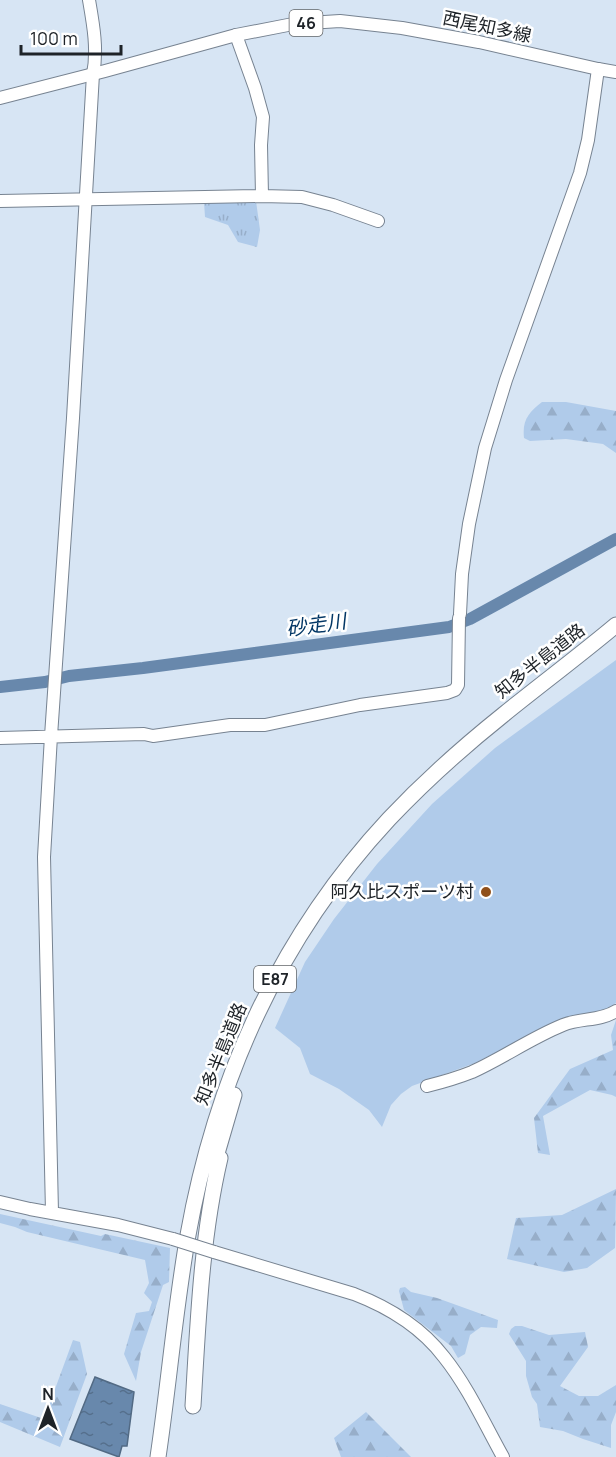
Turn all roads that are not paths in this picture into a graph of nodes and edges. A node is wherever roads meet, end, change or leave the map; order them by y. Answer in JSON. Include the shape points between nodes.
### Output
{"nodes":[{"id":1,"x":89,"y":0,"type":"edge"},
{"id":2,"x":236,"y":35,"type":"junction"},
{"id":3,"x":598,"y":69,"type":"junction"},
{"id":4,"x":616,"y":72,"type":"edge"},
{"id":5,"x":93,"y":74,"type":"junction"},
{"id":6,"x":0,"y":98,"type":"edge"},
{"id":7,"x":262,"y":196,"type":"junction"},
{"id":8,"x":86,"y":200,"type":"junction"},
{"id":9,"x":0,"y":201,"type":"edge"},
{"id":10,"x":378,"y":221,"type":"dead end"},
{"id":11,"x":616,"y":617,"type":"edge"},
{"id":12,"x":616,"y":625,"type":"edge"},
{"id":13,"x":616,"y":638,"type":"edge"},
{"id":14,"x":582,"y":652,"type":"junction"},
{"id":15,"x":51,"y":736,"type":"junction"},
{"id":16,"x":0,"y":738,"type":"edge"},
{"id":17,"x":616,"y":1011,"type":"edge"},
{"id":18,"x":428,"y":1086,"type":"dead end"},
{"id":19,"x":225,"y":1126,"type":"junction"},
{"id":20,"x":0,"y":1202,"type":"edge"},
{"id":21,"x":52,"y":1212,"type":"junction"},
{"id":22,"x":193,"y":1406,"type":"dead end"},
{"id":23,"x":158,"y":1457,"type":"edge"},
{"id":24,"x":167,"y":1457,"type":"edge"},
{"id":25,"x":503,"y":1457,"type":"edge"}],
"edges":[{"from":1,"to":5,"type":"street"},
{"from":2,"to":3,"type":"street","name":"西尾知多線","number":"46","via":[[293,24],[375,24]]},
{"from":2,"to":5,"type":"street","name":"西尾知多線","number":"46"},
{"from":2,"to":7,"type":"street","via":[[263,117]]},
{"from":3,"to":4,"type":"street","name":"西尾知多線","number":"46"},
{"from":3,"to":15,"type":"street","via":[[580,173],[485,448],[462,574],[455,690],[265,724],[153,736]]},
{"from":5,"to":6,"type":"street","name":"西尾知多線","number":"46"},
{"from":5,"to":8,"type":"street"},
{"from":7,"to":8,"type":"street"},
{"from":7,"to":10,"type":"street","via":[[302,196]]},
{"from":8,"to":9,"type":"street"},
{"from":8,"to":15,"type":"street"},
{"from":11,"to":14,"type":"highway"},
{"from":12,"to":14,"type":"highway","name":"知多半島道路","number":"E87"},
{"from":13,"to":19,"type":"highway","name":"知多半島道路","number":"E87","via":[[466,757],[428,791],[369,856],[338,896],[290,972],[252,1048]]},
{"from":14,"to":23,"type":"highway","name":"知多半島道路","number":"E87","via":[[461,750],[390,818],[329,892],[280,968],[231,1073],[204,1160],[178,1292]]},
{"from":15,"to":16,"type":"street"},
{"from":15,"to":21,"type":"street","via":[[44,857]]},
{"from":17,"to":18,"type":"street","via":[[561,1026],[474,1071]]},
{"from":19,"to":22,"type":"highway","via":[[206,1237]]},
{"from":19,"to":24,"type":"highway","name":"知多半島道路","number":"E87","via":[[197,1236]]},
{"from":20,"to":21,"type":"street"},
{"from":21,"to":25,"type":"street","bridge":true,"via":[[173,1239],[354,1294],[393,1312],[444,1356]]}]}
